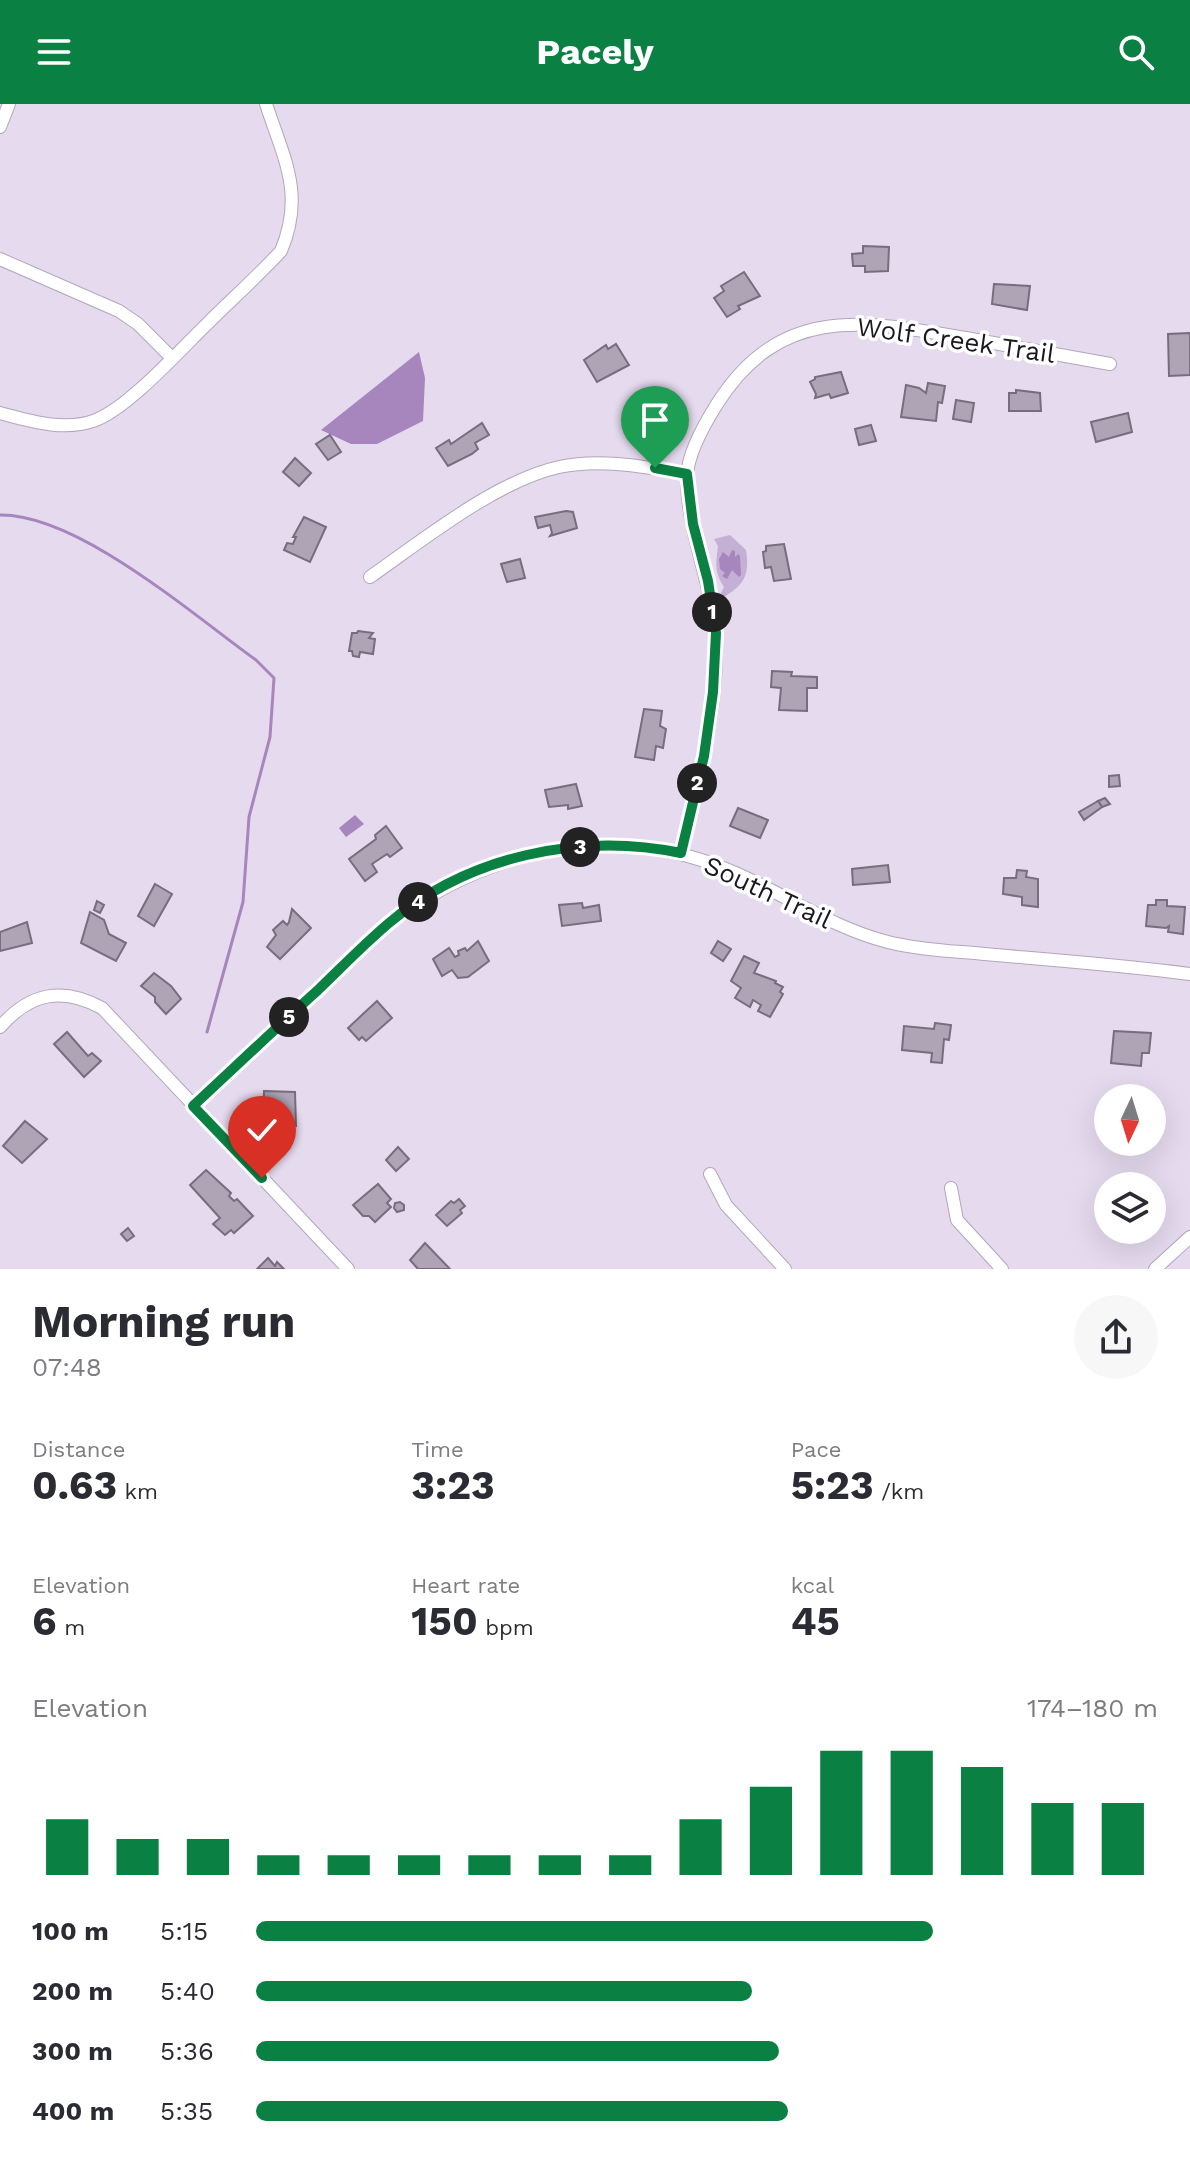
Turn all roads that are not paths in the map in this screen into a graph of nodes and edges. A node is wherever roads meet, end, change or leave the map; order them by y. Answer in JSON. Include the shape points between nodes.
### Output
{"nodes":[{"id":1,"x":9,"y":104,"type":"edge"},
{"id":2,"x":266,"y":104,"type":"edge"},
{"id":3,"x":0,"y":127,"type":"edge"},
{"id":4,"x":0,"y":259,"type":"edge"},
{"id":5,"x":172,"y":358,"type":"junction"},
{"id":6,"x":1110,"y":364,"type":"dead end"},
{"id":7,"x":0,"y":413,"type":"edge"},
{"id":8,"x":687,"y":474,"type":"junction"},
{"id":9,"x":370,"y":577,"type":"dead end"},
{"id":10,"x":681,"y":853,"type":"junction"},
{"id":11,"x":1190,"y":974,"type":"edge"},
{"id":12,"x":0,"y":1027,"type":"edge"},
{"id":13,"x":193,"y":1106,"type":"junction"},
{"id":14,"x":710,"y":1174,"type":"dead end"},
{"id":15,"x":951,"y":1188,"type":"dead end"},
{"id":16,"x":1190,"y":1237,"type":"edge"},
{"id":17,"x":348,"y":1269,"type":"edge"},
{"id":18,"x":785,"y":1269,"type":"edge"},
{"id":19,"x":1002,"y":1269,"type":"edge"},
{"id":20,"x":1155,"y":1269,"type":"edge"}],
"edges":[{"from":1,"to":3,"type":"street"},
{"from":2,"to":5,"type":"street","via":[[294,193],[289,232],[265,269]]},
{"from":4,"to":5,"type":"street","via":[[119,311]]},
{"from":5,"to":7,"type":"street","via":[[118,407],[95,420],[50,424]]},
{"from":6,"to":8,"type":"street","name":"Wolf Creek Trail","via":[[887,325],[815,328],[747,364],[702,429]]},
{"from":8,"to":9,"type":"street","via":[[604,463],[537,473],[476,505]]},
{"from":8,"to":10,"type":"street","name":"Wolf Creek Trail","via":[[716,633],[704,756]]},
{"from":10,"to":11,"type":"street","name":"South Trail","via":[[889,943]]},
{"from":10,"to":13,"type":"street","name":"South Trail","via":[[614,846],[547,850],[510,858],[443,889],[390,922]]},
{"from":12,"to":13,"type":"street","via":[[35,999],[59,994],[84,998],[117,1021]]},
{"from":13,"to":17,"type":"street"},
{"from":14,"to":18,"type":"street","via":[[726,1205]]},
{"from":15,"to":19,"type":"street","via":[[957,1220]]},
{"from":16,"to":20,"type":"street"}]}
